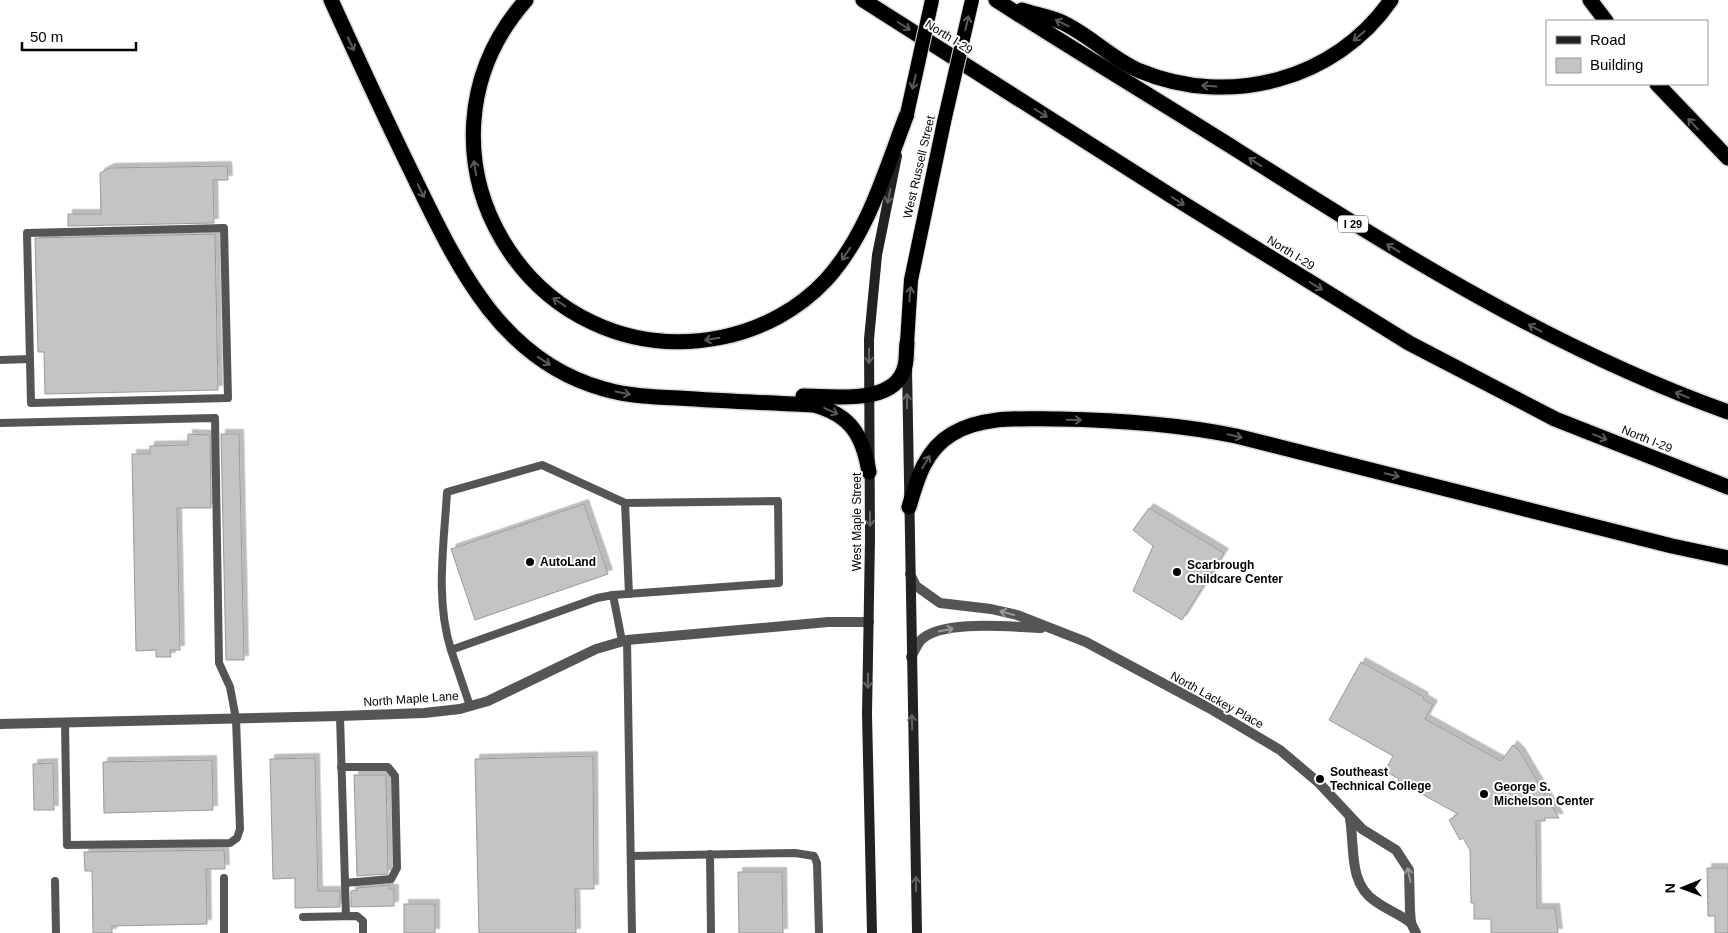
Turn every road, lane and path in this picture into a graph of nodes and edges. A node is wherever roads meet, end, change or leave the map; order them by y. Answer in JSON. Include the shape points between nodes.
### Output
{"nodes":[{"id":1,"x":331,"y":0,"type":"edge"},
{"id":2,"x":526,"y":0,"type":"edge"},
{"id":3,"x":863,"y":0,"type":"edge"},
{"id":4,"x":932,"y":0,"type":"edge"},
{"id":5,"x":972,"y":0,"type":"edge"},
{"id":6,"x":1391,"y":0,"type":"edge"},
{"id":7,"x":1590,"y":0,"type":"edge"},
{"id":8,"x":1001,"y":3,"type":"edge"},
{"id":9,"x":1605,"y":20,"type":"edge"},
{"id":10,"x":1658,"y":85,"type":"edge"},
{"id":11,"x":907,"y":114,"type":"junction"},
{"id":12,"x":1728,"y":158,"type":"edge"},
{"id":13,"x":907,"y":342,"type":"junction"},
{"id":14,"x":30,"y":359,"type":"junction"},
{"id":15,"x":0,"y":360,"type":"edge"},
{"id":16,"x":868,"y":396,"type":"junction"},
{"id":17,"x":679,"y":398,"type":"junction"},
{"id":18,"x":1728,"y":412,"type":"edge"},
{"id":19,"x":0,"y":422,"type":"edge"},
{"id":20,"x":869,"y":472,"type":"junction"},
{"id":21,"x":1728,"y":487,"type":"edge"},
{"id":22,"x":625,"y":503,"type":"junction"},
{"id":23,"x":909,"y":507,"type":"junction"},
{"id":24,"x":1728,"y":558,"type":"edge"},
{"id":25,"x":909,"y":572,"type":"junction"},
{"id":26,"x":629,"y":594,"type":"junction"},
{"id":27,"x":613,"y":596,"type":"junction"},
{"id":28,"x":869,"y":622,"type":"junction"},
{"id":29,"x":1054,"y":628,"type":"junction"},
{"id":30,"x":625,"y":641,"type":"junction"},
{"id":31,"x":451,"y":650,"type":"junction"},
{"id":32,"x":910,"y":658,"type":"junction"},
{"id":33,"x":470,"y":706,"type":"junction"},
{"id":34,"x":340,"y":716,"type":"junction"},
{"id":35,"x":236,"y":719,"type":"junction"},
{"id":36,"x":65,"y":723,"type":"junction"},
{"id":37,"x":0,"y":724,"type":"edge"},
{"id":38,"x":342,"y":767,"type":"junction"},
{"id":39,"x":1350,"y":819,"type":"junction"},
{"id":40,"x":710,"y":854,"type":"junction"},
{"id":41,"x":631,"y":856,"type":"junction"},
{"id":42,"x":224,"y":878,"type":"dead end"},
{"id":43,"x":55,"y":881,"type":"dead end"},
{"id":44,"x":345,"y":883,"type":"junction"},
{"id":45,"x":346,"y":916,"type":"junction"},
{"id":46,"x":303,"y":917,"type":"dead end"},
{"id":47,"x":1414,"y":928,"type":"edge"},
{"id":48,"x":56,"y":933,"type":"edge"},
{"id":49,"x":224,"y":933,"type":"edge"},
{"id":50,"x":363,"y":933,"type":"edge"},
{"id":51,"x":632,"y":933,"type":"edge"},
{"id":52,"x":712,"y":933,"type":"edge"},
{"id":53,"x":819,"y":933,"type":"edge"},
{"id":54,"x":872,"y":933,"type":"edge"},
{"id":55,"x":917,"y":933,"type":"edge"}],
"edges":[{"from":1,"to":17,"type":"highway","one_way":true,"via":[[443,238],[486,307],[514,339],[576,379],[625,394]]},
{"from":11,"to":2,"type":"highway","one_way":true,"via":[[856,238],[825,280],[806,298],[760,326],[726,337],[681,342],[626,335],[575,313],[532,279],[499,235],[478,184],[473,157],[474,131],[483,74],[509,21]]},
{"from":3,"to":21,"type":"highway","name":"North I-29","one_way":true,"via":[[1173,198],[1409,342],[1555,419]]},
{"from":4,"to":11,"type":"highway","name":"West Russell Street","one_way":true,"bridge":true},
{"from":13,"to":5,"type":"highway","name":"West Russell Street","one_way":true,"bridge":true,"via":[[911,280]]},
{"from":6,"to":8,"type":"highway","one_way":true,"via":[[1363,33],[1318,65],[1293,76],[1239,87],[1191,85],[1139,71],[1059,21]]},
{"from":7,"to":9,"type":"highway"},
{"from":18,"to":8,"type":"highway","number":"I 29","one_way":true,"via":[[1561,342],[1422,266]]},
{"from":12,"to":10,"type":"highway","one_way":true},
{"from":11,"to":16,"type":"main road","name":"West Maple Street","one_way":true,"via":[[876,256]]},
{"from":13,"to":16,"type":"highway","via":[[902,374],[884,392]]},
{"from":23,"to":13,"type":"main road","one_way":true},
{"from":14,"to":14,"type":"lane","via":[[27,233],[224,228],[228,398],[30,403]]},
{"from":14,"to":15,"type":"lane"},
{"from":16,"to":17,"type":"highway"},
{"from":16,"to":20,"type":"main road","name":"West Maple Street"},
{"from":17,"to":20,"type":"highway","one_way":true,"via":[[814,405],[828,409],[840,416],[858,436],[865,449]]},
{"from":19,"to":35,"type":"lane","via":[[215,418],[219,663],[230,687]]},
{"from":20,"to":28,"type":"main road","name":"West Maple Street","one_way":true},
{"from":22,"to":26,"type":"lane"},
{"from":22,"to":26,"type":"lane","via":[[778,501],[779,583]]},
{"from":22,"to":31,"type":"lane","via":[[542,465],[447,492],[440,590],[444,629]]},
{"from":23,"to":24,"type":"highway","one_way":true,"via":[[926,459],[951,434],[968,426],[1019,419],[1130,421],[1236,436]]},
{"from":23,"to":25,"type":"main road"},
{"from":29,"to":25,"type":"street","name":"North Lackey Place","one_way":true,"via":[[991,609],[940,602],[916,586]]},
{"from":25,"to":32,"type":"main road"},
{"from":26,"to":27,"type":"lane"},
{"from":27,"to":30,"type":"lane"},
{"from":27,"to":31,"type":"lane","via":[[596,598]]},
{"from":28,"to":30,"type":"street","name":"North Maple Lane","via":[[828,622]]},
{"from":28,"to":54,"type":"main road","name":"West Maple Street","one_way":true,"via":[[867,714]]},
{"from":32,"to":29,"type":"street","name":"North Lackey Place","one_way":true,"via":[[921,640],[944,629]]},
{"from":29,"to":39,"type":"street","name":"North Lackey Place","via":[[1201,704],[1280,750],[1319,783]]},
{"from":30,"to":33,"type":"street","name":"North Maple Lane","via":[[596,649],[516,689]]},
{"from":30,"to":41,"type":"lane"},
{"from":31,"to":33,"type":"lane"},
{"from":55,"to":32,"type":"main road","one_way":true},
{"from":33,"to":34,"type":"street","name":"North Maple Lane","via":[[424,713]]},
{"from":34,"to":35,"type":"street","name":"North Maple Lane"},
{"from":34,"to":38,"type":"lane"},
{"from":35,"to":36,"type":"street","name":"North Maple Lane"},
{"from":35,"to":36,"type":"lane","via":[[240,829],[237,838],[230,843],[67,845]]},
{"from":36,"to":37,"type":"street","name":"North Maple Lane"},
{"from":38,"to":44,"type":"lane"},
{"from":38,"to":44,"type":"lane","via":[[388,767],[395,776],[397,868],[392,879]]},
{"from":47,"to":39,"type":"street","name":"North Lackey Place","one_way":true,"via":[[1410,880],[1403,860],[1396,850]]},
{"from":39,"to":47,"type":"street","name":"North Lackey Place","via":[[1354,865],[1361,886],[1375,902],[1399,913]]},
{"from":40,"to":41,"type":"lane"},
{"from":40,"to":52,"type":"lane"},
{"from":40,"to":53,"type":"lane","via":[[800,853],[814,856],[817,863]]},
{"from":41,"to":51,"type":"lane"},
{"from":42,"to":49,"type":"lane"},
{"from":43,"to":48,"type":"lane"},
{"from":44,"to":45,"type":"lane"},
{"from":45,"to":46,"type":"lane"},
{"from":45,"to":50,"type":"lane","via":[[357,916],[363,921]]}]}
